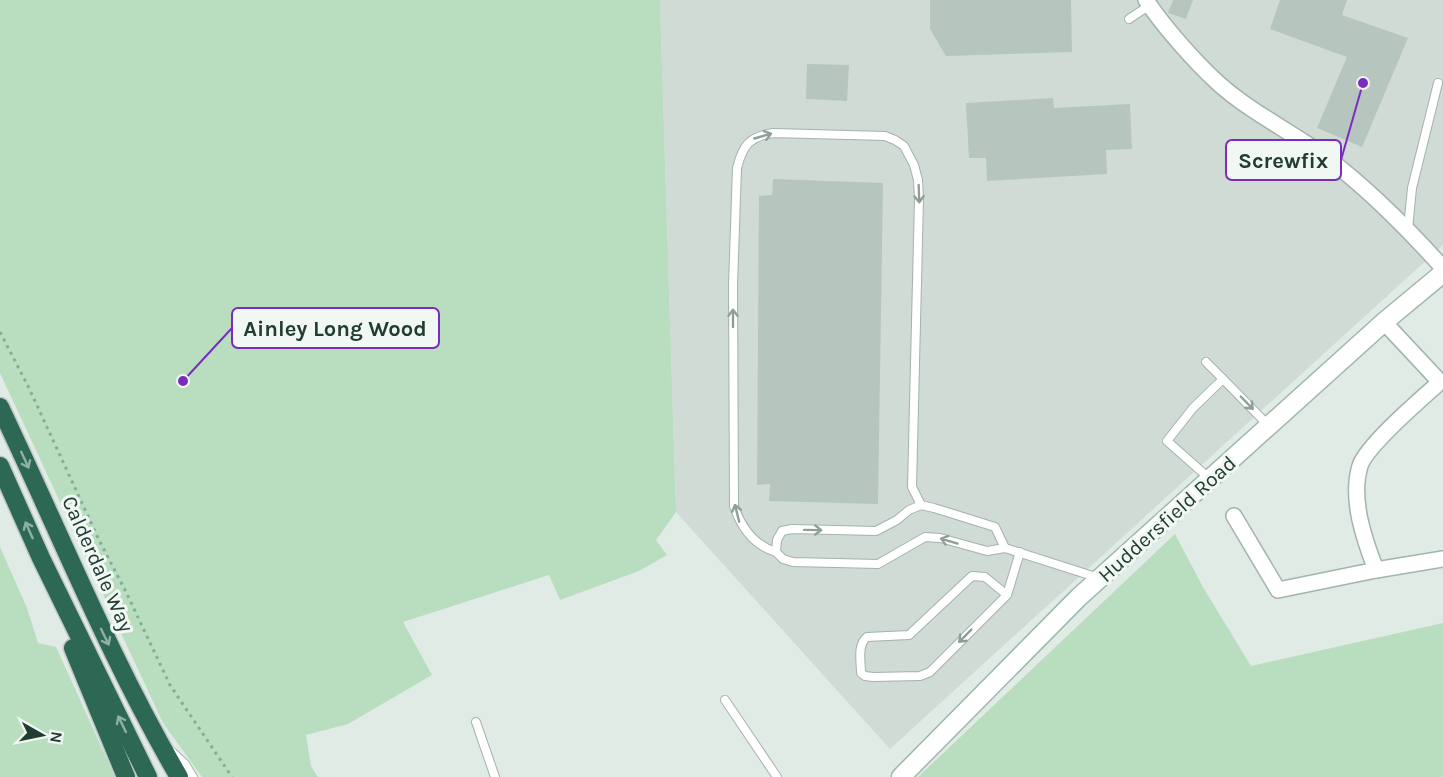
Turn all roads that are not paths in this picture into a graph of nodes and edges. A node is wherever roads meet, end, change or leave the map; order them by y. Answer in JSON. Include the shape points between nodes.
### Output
{"nodes":[{"id":1,"x":1148,"y":2,"type":"edge"},
{"id":2,"x":1129,"y":19,"type":"dead end"},
{"id":3,"x":1438,"y":83,"type":"dead end"},
{"id":4,"x":1408,"y":229,"type":"junction"},
{"id":5,"x":1443,"y":268,"type":"edge"},
{"id":6,"x":1443,"y":273,"type":"edge"},
{"id":7,"x":1384,"y":322,"type":"junction"},
{"id":8,"x":1206,"y":362,"type":"dead end"},
{"id":9,"x":1223,"y":379,"type":"junction"},
{"id":10,"x":0,"y":407,"type":"edge"},
{"id":11,"x":1270,"y":427,"type":"junction"},
{"id":12,"x":0,"y":466,"type":"edge"},
{"id":13,"x":1211,"y":480,"type":"junction"},
{"id":14,"x":921,"y":506,"type":"junction"},
{"id":15,"x":1234,"y":516,"type":"dead end"},
{"id":16,"x":1005,"y":548,"type":"junction"},
{"id":17,"x":776,"y":552,"type":"junction"},
{"id":18,"x":1020,"y":552,"type":"junction"},
{"id":19,"x":41,"y":558,"type":"junction"},
{"id":20,"x":1443,"y":559,"type":"edge"},
{"id":21,"x":1376,"y":570,"type":"junction"},
{"id":22,"x":1100,"y":579,"type":"junction"},
{"id":23,"x":1007,"y":595,"type":"junction"},
{"id":24,"x":725,"y":700,"type":"dead end"},
{"id":25,"x":476,"y":722,"type":"dead end"},
{"id":26,"x":157,"y":739,"type":"junction"},
{"id":27,"x":126,"y":777,"type":"edge"},
{"id":28,"x":148,"y":777,"type":"edge"},
{"id":29,"x":180,"y":777,"type":"edge"},
{"id":30,"x":193,"y":777,"type":"edge"},
{"id":31,"x":495,"y":777,"type":"edge"},
{"id":32,"x":777,"y":777,"type":"edge"},
{"id":33,"x":901,"y":777,"type":"edge"}],
"edges":[{"from":1,"to":2,"type":"lane"},
{"from":1,"to":4,"type":"street","via":[[1218,83],[1326,157]]},
{"from":3,"to":4,"type":"lane","via":[[1412,188]]},
{"from":4,"to":5,"type":"street"},
{"from":6,"to":7,"type":"street","name":"Huddersfield Road"},
{"from":7,"to":11,"type":"street","name":"Huddersfield Road"},
{"from":7,"to":21,"type":"street","via":[[1440,382],[1382,436],[1360,464],[1356,492]]},
{"from":8,"to":9,"type":"lane"},
{"from":9,"to":11,"type":"lane","one_way":true},
{"from":9,"to":13,"type":"lane","via":[[1167,441]]},
{"from":10,"to":26,"type":"highway","name":"Calderdale Way","one_way":true,"via":[[103,632]]},
{"from":11,"to":13,"type":"street","name":"Huddersfield Road"},
{"from":19,"to":12,"type":"highway","one_way":true},
{"from":13,"to":22,"type":"street","name":"Huddersfield Road"},
{"from":14,"to":16,"type":"lane","via":[[995,527]]},
{"from":17,"to":14,"type":"lane","one_way":true,"via":[[782,531],[876,531]]},
{"from":17,"to":14,"type":"lane","one_way":true,"via":[[765,549],[750,536],[740,524],[734,506],[737,168],[748,142],[758,136],[885,136],[904,146],[914,165],[919,199],[912,487]]},
{"from":15,"to":21,"type":"street","via":[[1278,590]]},
{"from":16,"to":17,"type":"lane","one_way":true,"via":[[987,551],[925,537],[878,564],[793,562]]},
{"from":16,"to":18,"type":"lane"},
{"from":18,"to":22,"type":"lane"},
{"from":18,"to":23,"type":"lane"},
{"from":19,"to":27,"type":"highway"},
{"from":28,"to":19,"type":"highway","one_way":true},
{"from":20,"to":21,"type":"street"},
{"from":22,"to":33,"type":"street","name":"Huddersfield Road"},
{"from":23,"to":23,"type":"lane","one_way":true,"via":[[930,672],[885,677],[861,673],[863,640],[909,635],[972,576],[985,577]]},
{"from":24,"to":32,"type":"lane"},
{"from":25,"to":31,"type":"lane"},
{"from":26,"to":29,"type":"highway","name":"Calderdale Way"},
{"from":26,"to":30,"type":"lane","name":"Calderdale Way","via":[[185,764]]}]}
